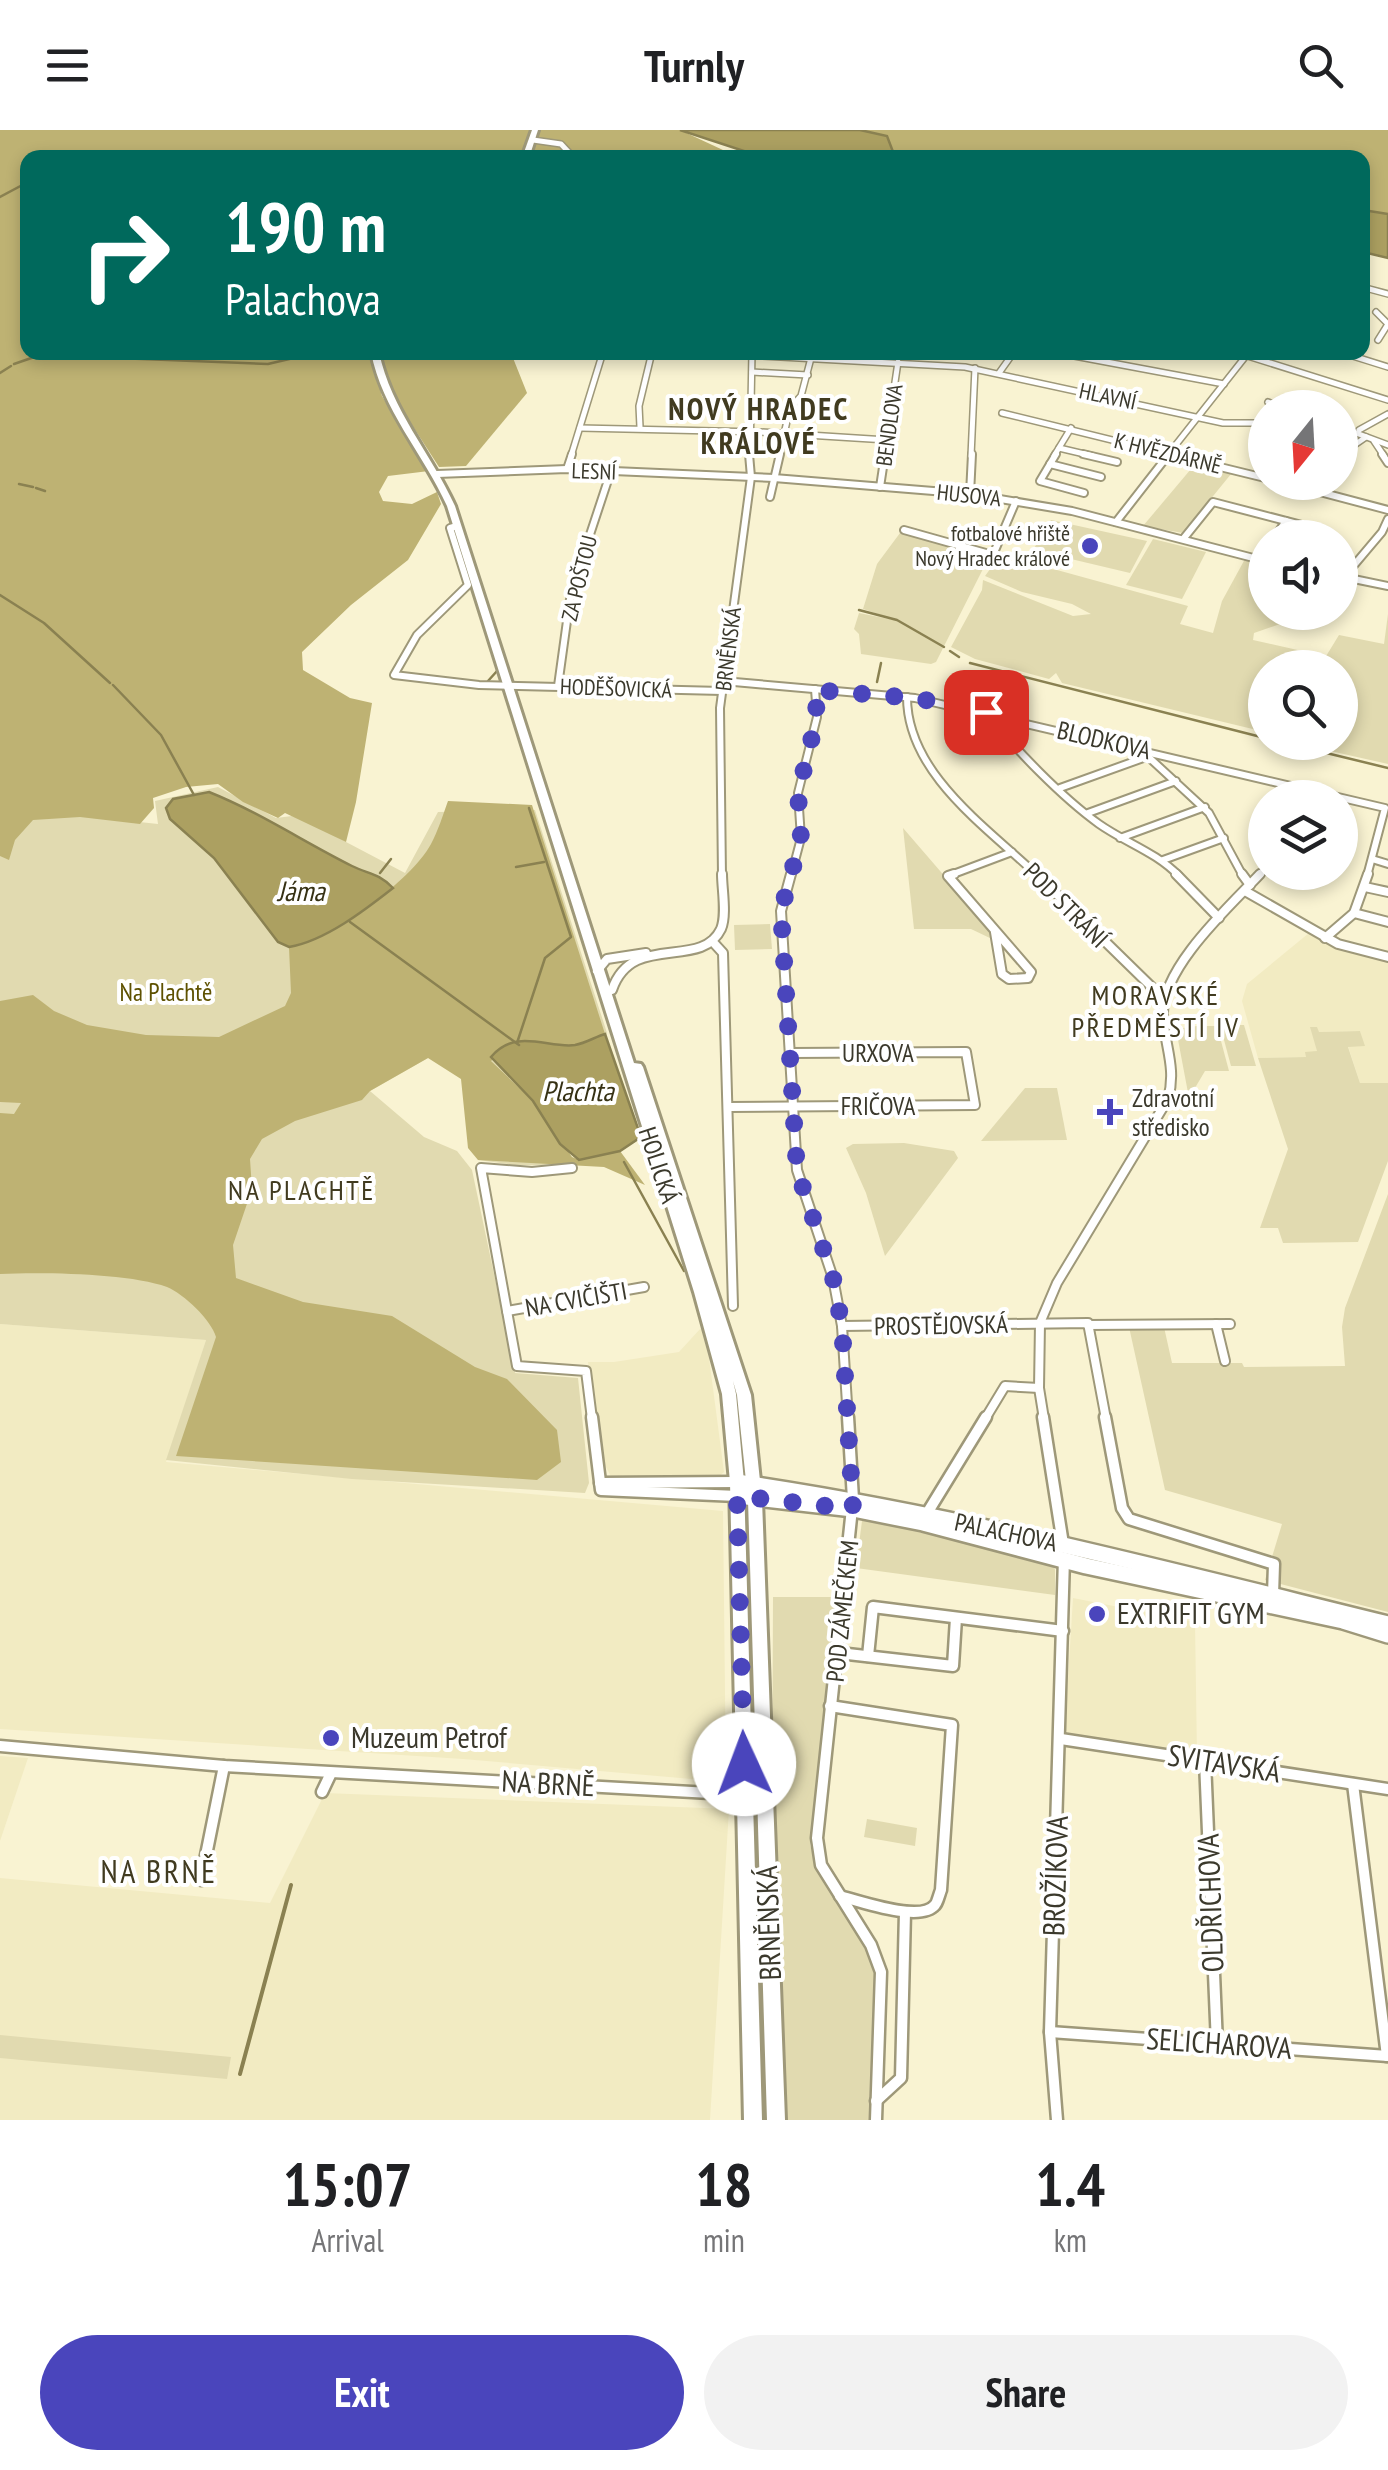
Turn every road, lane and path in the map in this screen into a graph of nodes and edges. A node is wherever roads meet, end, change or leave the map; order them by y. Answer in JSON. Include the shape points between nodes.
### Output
{"nodes":[{"id":1,"x":534,"y":130,"type":"edge"},
{"id":2,"x":533,"y":140,"type":"junction"},
{"id":3,"x":529,"y":150,"type":"edge"},
{"id":4,"x":566,"y":150,"type":"edge"},
{"id":5,"x":1376,"y":312,"type":"dead end"},
{"id":6,"x":1375,"y":320,"type":"dead end"},
{"id":7,"x":1388,"y":324,"type":"edge"},
{"id":8,"x":1378,"y":340,"type":"dead end"},
{"id":9,"x":377,"y":360,"type":"edge"},
{"id":10,"x":601,"y":360,"type":"edge"},
{"id":11,"x":650,"y":360,"type":"edge"},
{"id":12,"x":752,"y":360,"type":"edge"},
{"id":13,"x":811,"y":360,"type":"edge"},
{"id":14,"x":854,"y":360,"type":"edge"},
{"id":15,"x":1008,"y":360,"type":"edge"},
{"id":16,"x":1095,"y":360,"type":"edge"},
{"id":17,"x":1243,"y":360,"type":"edge"},
{"id":18,"x":1266,"y":360,"type":"edge"},
{"id":19,"x":898,"y":362,"type":"junction"},
{"id":20,"x":975,"y":368,"type":"junction"},
{"id":21,"x":752,"y":372,"type":"junction"},
{"id":22,"x":999,"y":373,"type":"junction"},
{"id":23,"x":808,"y":375,"type":"junction"},
{"id":24,"x":1224,"y":384,"type":"junction"},
{"id":25,"x":1388,"y":400,"type":"edge"},
{"id":26,"x":1002,"y":413,"type":"dead end"},
{"id":27,"x":1388,"y":414,"type":"edge"},
{"id":28,"x":1198,"y":417,"type":"junction"},
{"id":29,"x":1248,"y":425,"type":"edge"},
{"id":30,"x":640,"y":427,"type":"junction"},
{"id":31,"x":580,"y":428,"type":"junction"},
{"id":32,"x":1071,"y":428,"type":"junction"},
{"id":33,"x":1360,"y":430,"type":"joint"},
{"id":34,"x":748,"y":432,"type":"junction"},
{"id":35,"x":784,"y":433,"type":"junction"},
{"id":36,"x":1358,"y":433,"type":"edge"},
{"id":37,"x":1366,"y":437,"type":"junction"},
{"id":38,"x":888,"y":440,"type":"junction"},
{"id":39,"x":1358,"y":442,"type":"edge"},
{"id":40,"x":1374,"y":442,"type":"junction"},
{"id":41,"x":1388,"y":443,"type":"edge"},
{"id":42,"x":1059,"y":448,"type":"junction"},
{"id":43,"x":1170,"y":454,"type":"junction"},
{"id":44,"x":1117,"y":462,"type":"dead end"},
{"id":45,"x":1388,"y":463,"type":"edge"},
{"id":46,"x":1050,"y":464,"type":"junction"},
{"id":47,"x":567,"y":469,"type":"junction"},
{"id":48,"x":610,"y":471,"type":"junction"},
{"id":49,"x":437,"y":474,"type":"junction"},
{"id":50,"x":1248,"y":474,"type":"edge"},
{"id":51,"x":1101,"y":477,"type":"dead end"},
{"id":52,"x":751,"y":478,"type":"junction"},
{"id":53,"x":774,"y":478,"type":"junction"},
{"id":54,"x":880,"y":487,"type":"junction"},
{"id":55,"x":1084,"y":492,"type":"dead end"},
{"id":56,"x":970,"y":494,"type":"junction"},
{"id":57,"x":770,"y":497,"type":"dead end"},
{"id":58,"x":1349,"y":500,"type":"edge"},
{"id":59,"x":1016,"y":501,"type":"junction"},
{"id":60,"x":1388,"y":510,"type":"edge"},
{"id":61,"x":1282,"y":520,"type":"edge"},
{"id":62,"x":1388,"y":520,"type":"edge"},
{"id":63,"x":1116,"y":522,"type":"junction"},
{"id":64,"x":457,"y":526,"type":"junction"},
{"id":65,"x":904,"y":530,"type":"dead end"},
{"id":66,"x":1184,"y":538,"type":"junction"},
{"id":67,"x":1248,"y":556,"type":"edge"},
{"id":68,"x":1358,"y":559,"type":"edge"},
{"id":69,"x":1358,"y":580,"type":"edge"},
{"id":70,"x":1388,"y":586,"type":"edge"},
{"id":71,"x":509,"y":686,"type":"junction"},
{"id":72,"x":558,"y":686,"type":"junction"},
{"id":73,"x":723,"y":686,"type":"junction"},
{"id":74,"x":815,"y":690,"type":"junction"},
{"id":75,"x":907,"y":697,"type":"junction"},
{"id":76,"x":986,"y":712,"type":"junction"},
{"id":77,"x":1139,"y":748,"type":"junction"},
{"id":78,"x":1149,"y":756,"type":"junction"},
{"id":79,"x":1256,"y":780,"type":"edge"},
{"id":80,"x":1176,"y":781,"type":"junction"},
{"id":81,"x":1060,"y":788,"type":"junction"},
{"id":82,"x":1358,"y":803,"type":"edge"},
{"id":83,"x":1205,"y":807,"type":"junction"},
{"id":84,"x":1387,"y":808,"type":"edge"},
{"id":85,"x":1088,"y":813,"type":"junction"},
{"id":86,"x":1384,"y":834,"type":"edge"},
{"id":87,"x":558,"y":838,"type":"junction"},
{"id":88,"x":1120,"y":838,"type":"junction"},
{"id":89,"x":1224,"y":838,"type":"junction"},
{"id":90,"x":1012,"y":852,"type":"junction"},
{"id":91,"x":1163,"y":860,"type":"junction"},
{"id":92,"x":1372,"y":860,"type":"junction"},
{"id":93,"x":1388,"y":864,"type":"edge"},
{"id":94,"x":1365,"y":886,"type":"junction"},
{"id":95,"x":1247,"y":888,"type":"junction"},
{"id":96,"x":1388,"y":892,"type":"edge"},
{"id":97,"x":1354,"y":913,"type":"junction"},
{"id":98,"x":1219,"y":918,"type":"junction"},
{"id":99,"x":1388,"y":922,"type":"edge"},
{"id":100,"x":995,"y":932,"type":"junction"},
{"id":101,"x":1325,"y":938,"type":"junction"},
{"id":102,"x":712,"y":941,"type":"junction"},
{"id":103,"x":675,"y":950,"type":"junction"},
{"id":104,"x":1388,"y":957,"type":"edge"},
{"id":105,"x":603,"y":960,"type":"junction"},
{"id":106,"x":612,"y":990,"type":"junction"},
{"id":107,"x":1164,"y":999,"type":"junction"},
{"id":108,"x":966,"y":1052,"type":"joint"},
{"id":109,"x":790,"y":1053,"type":"junction"},
{"id":110,"x":793,"y":1106,"type":"junction"},
{"id":111,"x":729,"y":1107,"type":"junction"},
{"id":112,"x":572,"y":1168,"type":"dead end"},
{"id":113,"x":644,"y":1287,"type":"dead end"},
{"id":114,"x":734,"y":1306,"type":"dead end"},
{"id":115,"x":507,"y":1311,"type":"junction"},
{"id":116,"x":1040,"y":1324,"type":"junction"},
{"id":117,"x":1216,"y":1324,"type":"junction"},
{"id":118,"x":1230,"y":1324,"type":"dead end"},
{"id":119,"x":1088,"y":1325,"type":"junction"},
{"id":120,"x":842,"y":1326,"type":"junction"},
{"id":121,"x":1225,"y":1361,"type":"dead end"},
{"id":122,"x":1039,"y":1388,"type":"junction"},
{"id":123,"x":737,"y":1489,"type":"junction"},
{"id":124,"x":754,"y":1493,"type":"junction"},
{"id":125,"x":853,"y":1504,"type":"junction"},
{"id":126,"x":926,"y":1515,"type":"junction"},
{"id":127,"x":1063,"y":1552,"type":"junction"},
{"id":128,"x":1273,"y":1599,"type":"junction"},
{"id":129,"x":956,"y":1618,"type":"junction"},
{"id":130,"x":1388,"y":1624,"type":"edge"},
{"id":131,"x":1062,"y":1632,"type":"junction"},
{"id":132,"x":1388,"y":1635,"type":"edge"},
{"id":133,"x":839,"y":1653,"type":"junction"},
{"id":134,"x":868,"y":1656,"type":"junction"},
{"id":135,"x":830,"y":1706,"type":"junction"},
{"id":136,"x":1061,"y":1739,"type":"junction"},
{"id":137,"x":0,"y":1746,"type":"edge"},
{"id":138,"x":1205,"y":1762,"type":"junction"},
{"id":139,"x":224,"y":1766,"type":"junction"},
{"id":140,"x":331,"y":1773,"type":"junction"},
{"id":141,"x":1353,"y":1784,"type":"junction"},
{"id":142,"x":1388,"y":1789,"type":"edge"},
{"id":143,"x":322,"y":1792,"type":"dead end"},
{"id":144,"x":755,"y":1796,"type":"junction"},
{"id":145,"x":201,"y":1880,"type":"dead end"},
{"id":146,"x":840,"y":1896,"type":"junction"},
{"id":147,"x":905,"y":1912,"type":"junction"},
{"id":148,"x":1050,"y":2032,"type":"junction"},
{"id":149,"x":1217,"y":2044,"type":"junction"},
{"id":150,"x":1388,"y":2056,"type":"edge"},
{"id":151,"x":876,"y":2101,"type":"junction"},
{"id":152,"x":753,"y":2120,"type":"edge"},
{"id":153,"x":776,"y":2120,"type":"edge"},
{"id":154,"x":876,"y":2120,"type":"edge"},
{"id":155,"x":1056,"y":2120,"type":"edge"}],
"edges":[{"from":1,"to":2,"type":"main road"},
{"from":2,"to":3,"type":"main road"},
{"from":2,"to":4,"type":"street"},
{"from":5,"to":7,"type":"street"},
{"from":6,"to":7,"type":"street"},
{"from":7,"to":8,"type":"street"},
{"from":9,"to":49,"type":"main road","name":"HOLICKÁ","via":[[387,395]]},
{"from":10,"to":31,"type":"street"},
{"from":11,"to":30,"type":"street"},
{"from":12,"to":21,"type":"street","name":"BRNĚNSKÁ"},
{"from":13,"to":23,"type":"street"},
{"from":14,"to":19,"type":"street","name":"HLAVNÍ"},
{"from":15,"to":22,"type":"street"},
{"from":16,"to":24,"type":"street"},
{"from":17,"to":24,"type":"street"},
{"from":18,"to":25,"type":"street"},
{"from":19,"to":20,"type":"street","name":"HLAVNÍ"},
{"from":19,"to":38,"type":"street","name":"BENDLOVA"},
{"from":20,"to":22,"type":"street","name":"HLAVNÍ"},
{"from":20,"to":56,"type":"street"},
{"from":21,"to":23,"type":"street"},
{"from":21,"to":34,"type":"street","name":"BRNĚNSKÁ"},
{"from":22,"to":28,"type":"street","name":"HLAVNÍ"},
{"from":23,"to":35,"type":"street"},
{"from":24,"to":28,"type":"street"},
{"from":26,"to":32,"type":"street","name":"K HVĚZDÁRNĚ"},
{"from":27,"to":33,"type":"street"},
{"from":28,"to":29,"type":"street","name":"HLAVNÍ"},
{"from":28,"to":43,"type":"street"},
{"from":30,"to":31,"type":"street"},
{"from":30,"to":34,"type":"street"},
{"from":31,"to":47,"type":"street"},
{"from":32,"to":42,"type":"street"},
{"from":32,"to":43,"type":"street","name":"K HVĚZDÁRNĚ"},
{"from":33,"to":41,"type":"street"},
{"from":34,"to":35,"type":"street"},
{"from":34,"to":52,"type":"street","name":"BRNĚNSKÁ"},
{"from":35,"to":38,"type":"street"},
{"from":35,"to":53,"type":"street"},
{"from":36,"to":37,"type":"street"},
{"from":37,"to":39,"type":"street"},
{"from":37,"to":40,"type":"street"},
{"from":38,"to":54,"type":"street","name":"BENDLOVA"},
{"from":40,"to":41,"type":"street"},
{"from":40,"to":45,"type":"street"},
{"from":42,"to":44,"type":"street","name":"K HVĚZDÁRNĚ"},
{"from":42,"to":46,"type":"street"},
{"from":43,"to":50,"type":"street","name":"K HVĚZDÁRNĚ"},
{"from":43,"to":63,"type":"street"},
{"from":46,"to":51,"type":"street","name":"K HVĚZDÁRNĚ"},
{"from":46,"to":55,"type":"street","via":[[1040,481]]},
{"from":47,"to":48,"type":"street","name":"LESNÍ"},
{"from":47,"to":49,"type":"street","name":"LESNÍ"},
{"from":48,"to":52,"type":"street","name":"LESNÍ"},
{"from":48,"to":72,"type":"street","name":"ZA POŠTOU","via":[[571,592]]},
{"from":49,"to":64,"type":"main road","name":"HOLICKÁ"},
{"from":52,"to":53,"type":"street","name":"HUSOVA"},
{"from":52,"to":73,"type":"street","name":"BRNĚNSKÁ"},
{"from":53,"to":54,"type":"street","name":"HUSOVA"},
{"from":53,"to":57,"type":"street"},
{"from":54,"to":56,"type":"street","name":"HUSOVA"},
{"from":56,"to":59,"type":"street","name":"HUSOVA"},
{"from":58,"to":60,"type":"street"},
{"from":59,"to":63,"type":"street","name":"HUSOVA"},
{"from":59,"to":65,"type":"street","via":[[993,555]]},
{"from":61,"to":66,"type":"street","via":[[1213,502]]},
{"from":62,"to":68,"type":"street"},
{"from":63,"to":66,"type":"street","name":"HUSOVA"},
{"from":64,"to":71,"type":"main road","name":"HOLICKÁ"},
{"from":64,"to":71,"type":"street","via":[[450,528],[468,584],[417,635],[394,675]]},
{"from":66,"to":67,"type":"street","name":"HUSOVA"},
{"from":69,"to":70,"type":"street"},
{"from":71,"to":72,"type":"street","name":"HODĚŠOVICKÁ"},
{"from":71,"to":87,"type":"main road","name":"HOLICKÁ"},
{"from":72,"to":73,"type":"street","name":"HODĚŠOVICKÁ"},
{"from":73,"to":74,"type":"street","name":"BLODKOVA"},
{"from":73,"to":102,"type":"street","name":"BRNĚNSKÁ","via":[[722,927]]},
{"from":74,"to":75,"type":"street","name":"BLODKOVA"},
{"from":74,"to":109,"type":"street","name":"POD ZÁMEČKEM","via":[[817,717],[798,793],[801,838],[781,911]]},
{"from":75,"to":76,"type":"street","name":"BLODKOVA"},
{"from":75,"to":90,"type":"street","name":"POD STRÁNÍ","via":[[929,770]]},
{"from":76,"to":77,"type":"street","name":"BLODKOVA"},
{"from":76,"to":81,"type":"street"},
{"from":77,"to":78,"type":"street"},
{"from":77,"to":79,"type":"street","name":"BLODKOVA"},
{"from":78,"to":80,"type":"street"},
{"from":78,"to":81,"type":"street"},
{"from":80,"to":83,"type":"street"},
{"from":80,"to":85,"type":"street"},
{"from":81,"to":85,"type":"street"},
{"from":82,"to":84,"type":"street","name":"BLODKOVA"},
{"from":83,"to":88,"type":"street"},
{"from":83,"to":89,"type":"street"},
{"from":84,"to":86,"type":"street"},
{"from":85,"to":88,"type":"street"},
{"from":86,"to":92,"type":"street"},
{"from":87,"to":105,"type":"main road","name":"HOLICKÁ"},
{"from":87,"to":105,"type":"main road","name":"HOLICKÁ"},
{"from":88,"to":91,"type":"street"},
{"from":89,"to":91,"type":"street"},
{"from":89,"to":95,"type":"street"},
{"from":90,"to":100,"type":"street","name":"POD STRÁNÍ","via":[[948,876]]},
{"from":90,"to":107,"type":"street","name":"POD STRÁNÍ"},
{"from":91,"to":98,"type":"street"},
{"from":92,"to":93,"type":"street"},
{"from":92,"to":94,"type":"street"},
{"from":94,"to":96,"type":"street"},
{"from":94,"to":97,"type":"street"},
{"from":95,"to":98,"type":"street"},
{"from":95,"to":101,"type":"street"},
{"from":97,"to":99,"type":"street"},
{"from":97,"to":101,"type":"street"},
{"from":98,"to":107,"type":"street"},
{"from":100,"to":100,"type":"street","name":"POD STRÁNÍ","via":[[1002,974],[1028,978],[1031,972]]},
{"from":101,"to":104,"type":"street"},
{"from":102,"to":103,"type":"street"},
{"from":102,"to":111,"type":"street","name":"BRNĚNSKÁ","via":[[724,953]]},
{"from":103,"to":105,"type":"street"},
{"from":103,"to":106,"type":"street","via":[[631,960]]},
{"from":105,"to":106,"type":"main road","name":"HOLICKÁ"},
{"from":105,"to":123,"type":"main road","name":"HOLICKÁ","via":[[729,1394]]},
{"from":106,"to":124,"type":"main road","name":"HOLICKÁ","via":[[744,1395]]},
{"from":107,"to":116,"type":"street","via":[[1176,1080],[1057,1283]]},
{"from":108,"to":109,"type":"street","name":"URXOVA"},
{"from":108,"to":110,"type":"street","name":"FRIČOVA","via":[[975,1105]]},
{"from":109,"to":110,"type":"street","name":"POD ZÁMEČKEM"},
{"from":110,"to":111,"type":"street","name":"FRIČOVA"},
{"from":110,"to":120,"type":"street","name":"POD ZÁMEČKEM","via":[[797,1170]]},
{"from":111,"to":114,"type":"street","name":"BRNĚNSKÁ"},
{"from":112,"to":115,"type":"street","name":"NA CVIČIŠTI","via":[[481,1168]]},
{"from":113,"to":115,"type":"street","name":"NA CVIČIŠTI"},
{"from":115,"to":123,"type":"street","name":"NA CVIČIŠTI","via":[[518,1366],[586,1370],[601,1490]]},
{"from":116,"to":119,"type":"street","name":"PROSTĚJOVSKÁ"},
{"from":116,"to":120,"type":"street","name":"PROSTĚJOVSKÁ"},
{"from":116,"to":122,"type":"street","name":"BROŽÍKOVA"},
{"from":117,"to":118,"type":"street","name":"PROSTĚJOVSKÁ"},
{"from":117,"to":119,"type":"street","name":"PROSTĚJOVSKÁ"},
{"from":117,"to":121,"type":"street"},
{"from":119,"to":128,"type":"street","via":[[1129,1520],[1274,1564]]},
{"from":120,"to":125,"type":"street","name":"POD ZÁMEČKEM"},
{"from":122,"to":126,"type":"street","via":[[1005,1386]]},
{"from":122,"to":127,"type":"street","name":"BROŽÍKOVA"},
{"from":123,"to":124,"type":"street","name":"PALACHOVA"},
{"from":123,"to":144,"type":"main road","name":"BRNĚNSKÁ"},
{"from":124,"to":125,"type":"street","name":"PALACHOVA"},
{"from":124,"to":144,"type":"main road","name":"BRNĚNSKÁ"},
{"from":125,"to":126,"type":"street","name":"PALACHOVA"},
{"from":125,"to":127,"type":"street","name":"PALACHOVA"},
{"from":125,"to":133,"type":"street","name":"POD ZÁMEČKEM"},
{"from":126,"to":127,"type":"street","name":"PALACHOVA"},
{"from":127,"to":128,"type":"street","name":"PALACHOVA"},
{"from":127,"to":131,"type":"street","name":"BROŽÍKOVA"},
{"from":128,"to":130,"type":"street","name":"PALACHOVA"},
{"from":128,"to":132,"type":"street","name":"PALACHOVA"},
{"from":129,"to":131,"type":"street"},
{"from":129,"to":134,"type":"street","via":[[874,1607]]},
{"from":129,"to":134,"type":"street","via":[[953,1666]]},
{"from":131,"to":136,"type":"street","name":"BROŽÍKOVA"},
{"from":133,"to":134,"type":"street"},
{"from":133,"to":135,"type":"street","name":"POD ZÁMEČKEM"},
{"from":135,"to":146,"type":"street","name":"POD ZÁMEČKEM","via":[[817,1838],[821,1865]]},
{"from":135,"to":147,"type":"street","name":"POD ZÁMEČKEM","via":[[952,1726],[940,1890],[926,1913]]},
{"from":136,"to":138,"type":"street","name":"SVITAVSKÁ"},
{"from":136,"to":148,"type":"street","name":"BROŽÍKOVA"},
{"from":137,"to":139,"type":"street","name":"NA BRNĚ"},
{"from":138,"to":141,"type":"street","name":"SVITAVSKÁ"},
{"from":138,"to":149,"type":"street","name":"OLDŘICHOVA"},
{"from":139,"to":140,"type":"street","name":"NA BRNĚ"},
{"from":139,"to":145,"type":"street"},
{"from":140,"to":143,"type":"street"},
{"from":140,"to":144,"type":"street","name":"NA BRNĚ"},
{"from":141,"to":142,"type":"street","name":"SVITAVSKÁ"},
{"from":141,"to":150,"type":"street"},
{"from":144,"to":152,"type":"main road","name":"BRNĚNSKÁ"},
{"from":144,"to":153,"type":"main road","name":"BRNĚNSKÁ"},
{"from":146,"to":147,"type":"street"},
{"from":146,"to":151,"type":"street","name":"POD ZÁMEČKEM","via":[[881,1972]]},
{"from":147,"to":151,"type":"street","via":[[901,2078]]},
{"from":148,"to":149,"type":"street","name":"SELICHAROVA"},
{"from":148,"to":155,"type":"street","name":"BROŽÍKOVA"},
{"from":149,"to":150,"type":"street","name":"SELICHAROVA"},
{"from":151,"to":154,"type":"street","name":"POD ZÁMEČKEM"}]}
